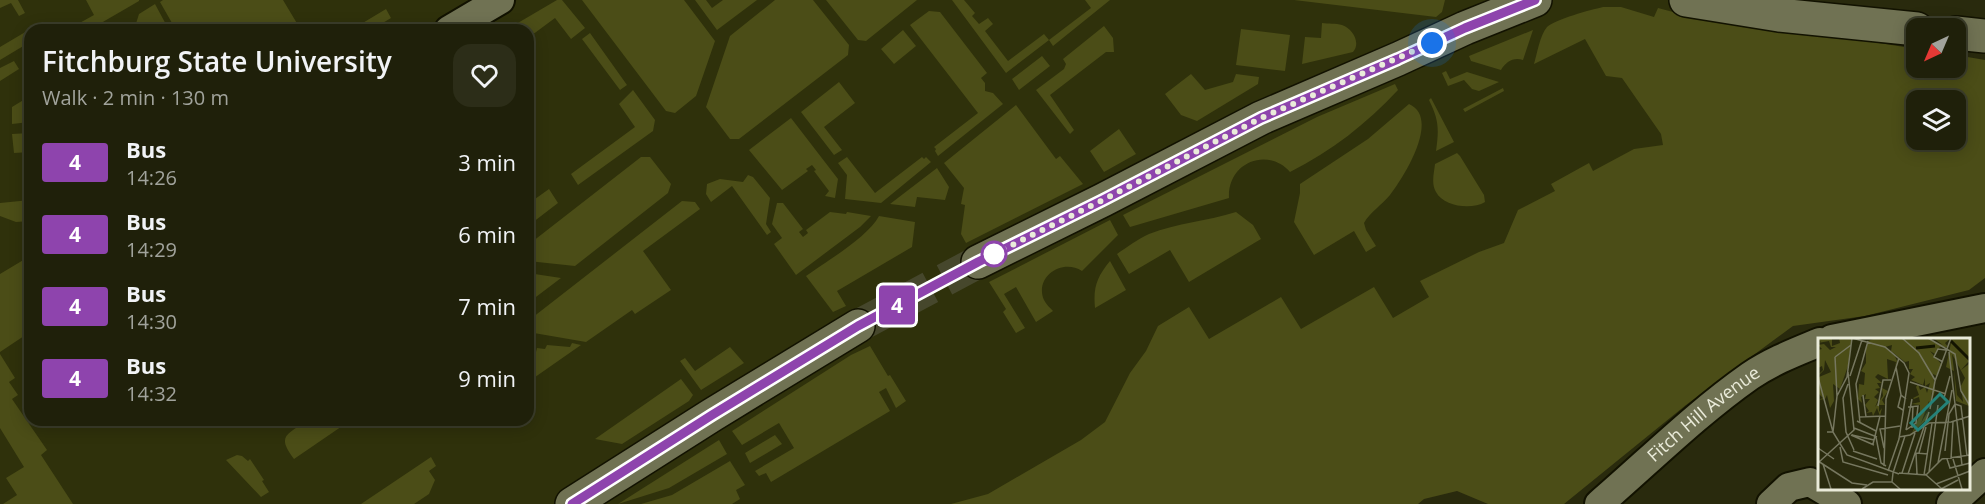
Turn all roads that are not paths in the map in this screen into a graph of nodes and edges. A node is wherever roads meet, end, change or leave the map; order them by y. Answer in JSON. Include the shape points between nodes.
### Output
{"nodes":[{"id":1,"x":500,"y":0,"type":"edge"},
{"id":2,"x":1535,"y":0,"type":"edge"},
{"id":3,"x":1686,"y":0,"type":"edge"},
{"id":4,"x":1733,"y":4,"type":"edge"},
{"id":5,"x":1471,"y":14,"type":"edge"},
{"id":6,"x":459,"y":24,"type":"edge"},
{"id":7,"x":1906,"y":28,"type":"edge"},
{"id":8,"x":1966,"y":34,"type":"edge"},
{"id":9,"x":1985,"y":36,"type":"edge"},
{"id":10,"x":978,"y":262,"type":"tunnel mouth"},
{"id":11,"x":1985,"y":309,"type":"edge"},
{"id":12,"x":858,"y":326,"type":"tunnel mouth"},
{"id":13,"x":1837,"y":338,"type":"edge"},
{"id":14,"x":1818,"y":343,"type":"edge"},
{"id":15,"x":1985,"y":473,"type":"edge"},
{"id":16,"x":1818,"y":487,"type":"edge"},
{"id":17,"x":1970,"y":487,"type":"edge"},
{"id":18,"x":1822,"y":489,"type":"edge"},
{"id":19,"x":1967,"y":489,"type":"edge"},
{"id":20,"x":572,"y":504,"type":"edge"},
{"id":21,"x":1599,"y":504,"type":"edge"},
{"id":22,"x":1771,"y":504,"type":"edge"},
{"id":23,"x":1847,"y":504,"type":"edge"},
{"id":24,"x":1951,"y":504,"type":"edge"}],
"edges":[{"from":1,"to":6,"type":"street"},
{"from":2,"to":5,"type":"street"},
{"from":3,"to":4,"type":"street"},
{"from":4,"to":7,"type":"street"},
{"from":5,"to":10,"type":"street","via":[[1388,64],[1261,118]]},
{"from":8,"to":9,"type":"street"},
{"from":11,"to":13,"type":"street"},
{"from":12,"to":20,"type":"street"},
{"from":14,"to":21,"type":"street","name":"Fitch Hill Avenue","via":[[1751,376]]},
{"from":15,"to":17,"type":"street"},
{"from":16,"to":22,"type":"street","via":[[1810,482],[1789,487]]},
{"from":18,"to":23,"type":"street"},
{"from":19,"to":24,"type":"street"}]}
